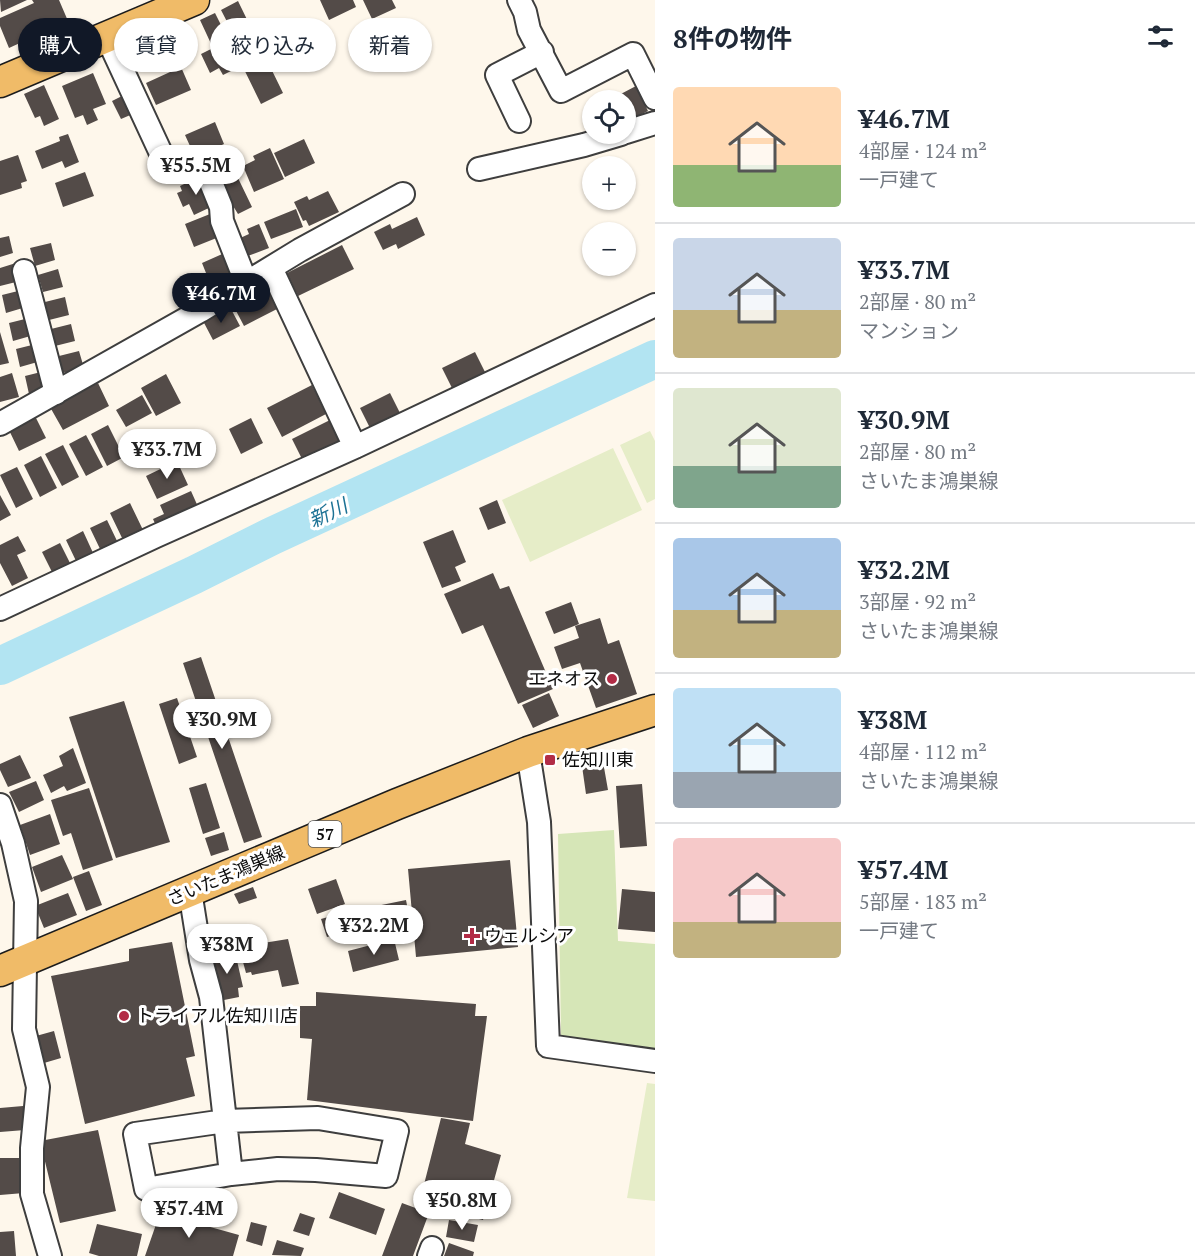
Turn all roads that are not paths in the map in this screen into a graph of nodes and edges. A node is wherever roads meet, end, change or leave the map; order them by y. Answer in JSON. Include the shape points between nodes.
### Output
{"nodes":[{"id":1,"x":194,"y":0,"type":"edge"},
{"id":2,"x":519,"y":0,"type":"edge"},
{"id":3,"x":107,"y":37,"type":"junction"},
{"id":4,"x":542,"y":52,"type":"junction"},
{"id":5,"x":0,"y":82,"type":"edge"},
{"id":6,"x":655,"y":98,"type":"edge"},
{"id":7,"x":519,"y":121,"type":"dead end"},
{"id":8,"x":655,"y":123,"type":"edge"},
{"id":9,"x":636,"y":129,"type":"edge"},
{"id":10,"x":587,"y":144,"type":"edge"},
{"id":11,"x":166,"y":164,"type":"dead end"},
{"id":12,"x":479,"y":169,"type":"dead end"},
{"id":13,"x":208,"y":175,"type":"dead end"},
{"id":14,"x":403,"y":194,"type":"dead end"},
{"id":15,"x":271,"y":268,"type":"junction"},
{"id":16,"x":24,"y":271,"type":"dead end"},
{"id":17,"x":246,"y":282,"type":"junction"},
{"id":18,"x":655,"y":305,"type":"edge"},
{"id":19,"x":56,"y":393,"type":"junction"},
{"id":20,"x":0,"y":424,"type":"edge"},
{"id":21,"x":355,"y":447,"type":"junction"},
{"id":22,"x":0,"y":609,"type":"edge"},
{"id":23,"x":655,"y":710,"type":"edge"},
{"id":24,"x":528,"y":752,"type":"junction"},
{"id":25,"x":0,"y":805,"type":"edge"},
{"id":26,"x":190,"y":891,"type":"junction"},
{"id":27,"x":13,"y":965,"type":"edge"},
{"id":28,"x":655,"y":1061,"type":"edge"},
{"id":29,"x":225,"y":1121,"type":"junction"},
{"id":30,"x":231,"y":1174,"type":"junction"},
{"id":31,"x":50,"y":1256,"type":"edge"}],
"edges":[{"from":1,"to":3,"type":"main road"},
{"from":2,"to":4,"type":"street"},
{"from":3,"to":5,"type":"main road"},
{"from":3,"to":11,"type":"street"},
{"from":4,"to":6,"type":"street","via":[[561,91],[633,54]]},
{"from":4,"to":7,"type":"street","via":[[497,75]]},
{"from":8,"to":9,"type":"street"},
{"from":10,"to":12,"type":"street"},
{"from":13,"to":17,"type":"street"},
{"from":14,"to":15,"type":"street"},
{"from":15,"to":17,"type":"street"},
{"from":15,"to":21,"type":"street"},
{"from":16,"to":19,"type":"street"},
{"from":17,"to":19,"type":"street"},
{"from":18,"to":21,"type":"street"},
{"from":19,"to":20,"type":"street"},
{"from":21,"to":22,"type":"street"},
{"from":23,"to":24,"type":"main road","name":"さいたま鴻巣線","number":"57"},
{"from":24,"to":26,"type":"main road","name":"さいたま鴻巣線","number":"57"},
{"from":24,"to":28,"type":"street","via":[[539,822],[548,1046]]},
{"from":25,"to":27,"type":"street","via":[[26,901]]},
{"from":26,"to":27,"type":"main road","name":"さいたま鴻巣線","number":"57"},
{"from":26,"to":29,"type":"street","via":[[211,997]]},
{"from":27,"to":31,"type":"street","via":[[38,1087],[32,1194]]},
{"from":29,"to":30,"type":"street"},
{"from":29,"to":30,"type":"street","via":[[135,1134],[146,1189]]},
{"from":29,"to":30,"type":"street","via":[[318,1118],[397,1131],[386,1176],[278,1169]]}]}
